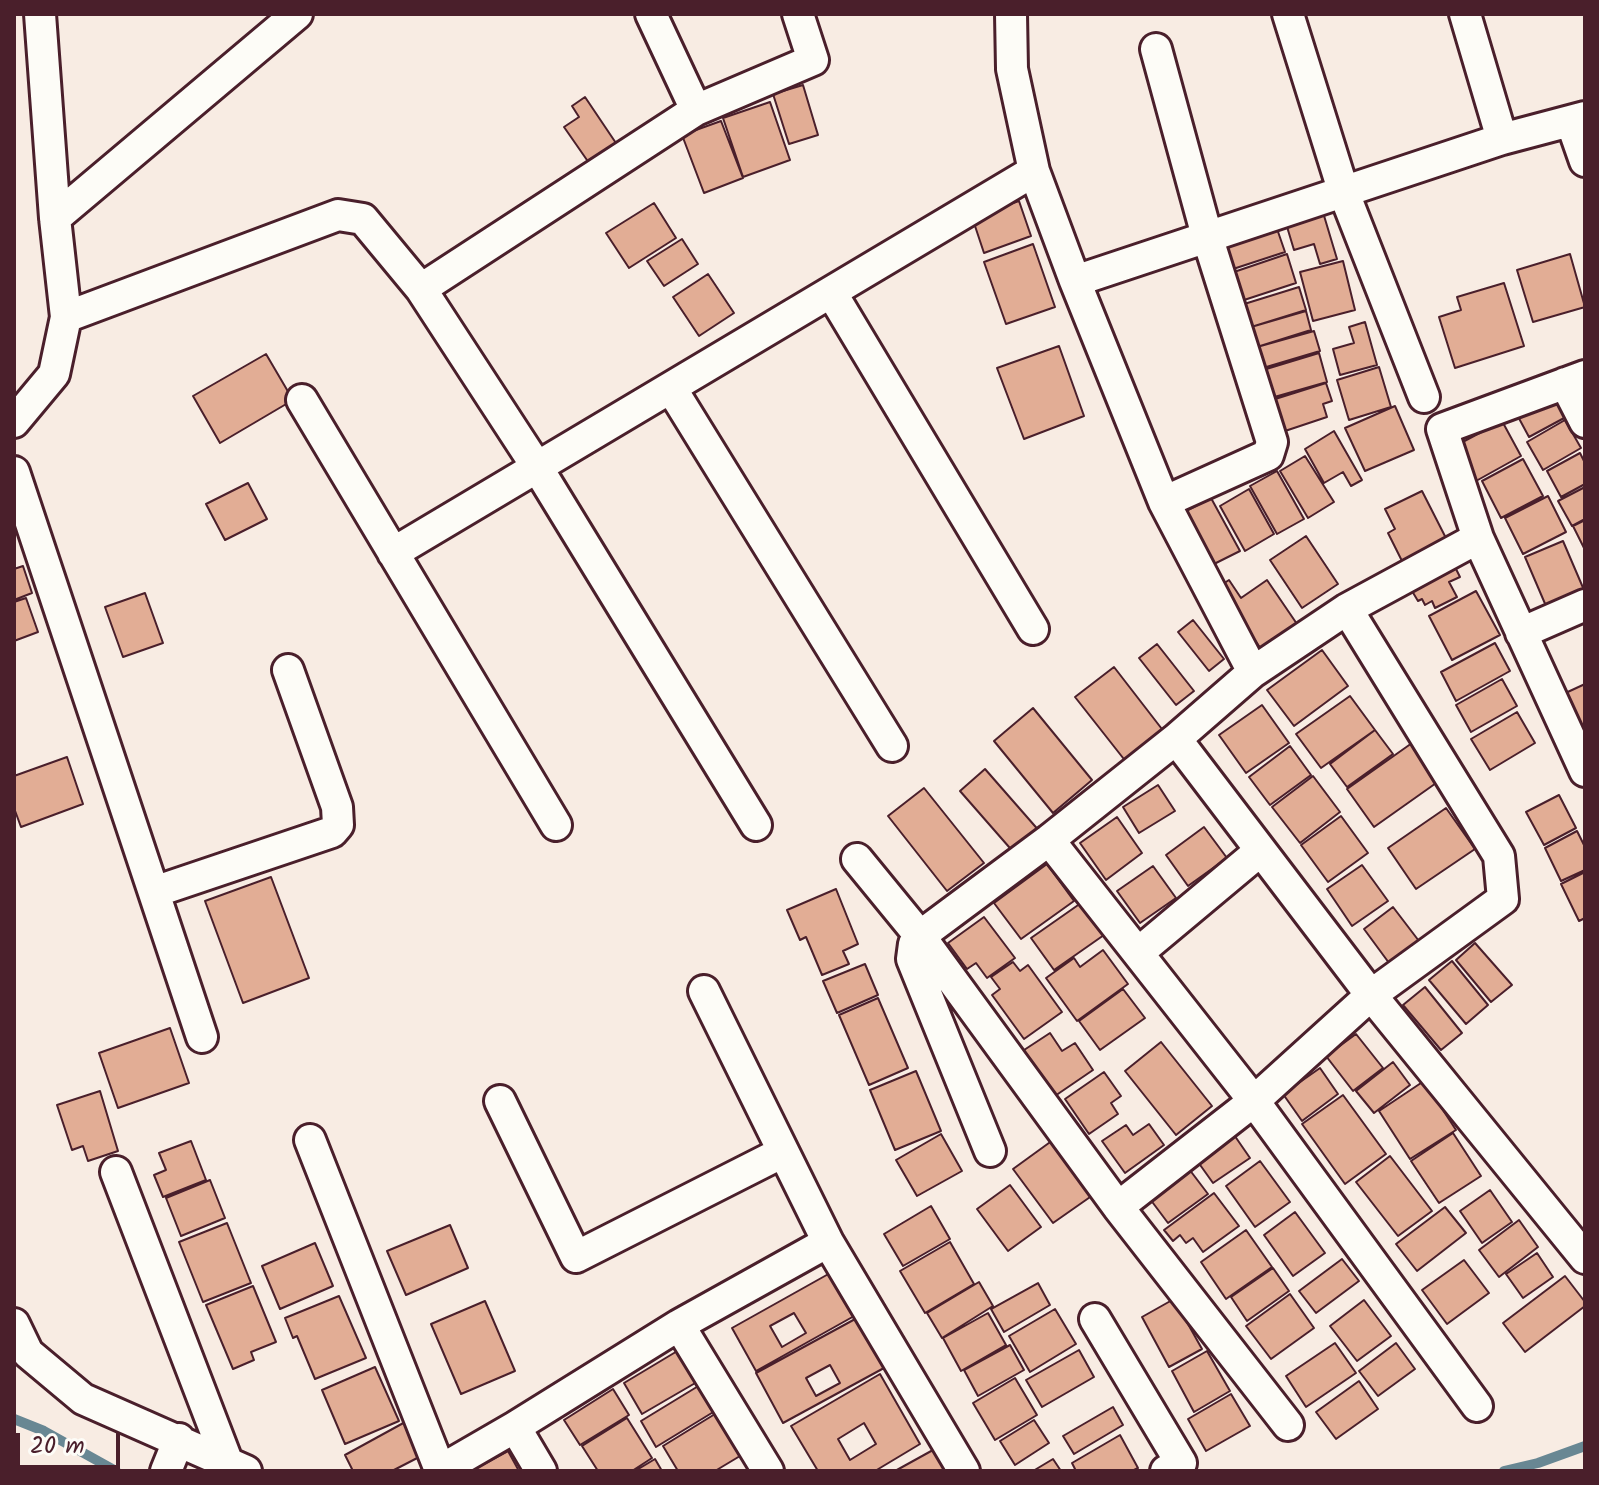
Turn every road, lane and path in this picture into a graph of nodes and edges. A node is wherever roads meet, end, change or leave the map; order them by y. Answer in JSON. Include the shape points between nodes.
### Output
{"nodes":[{"id":1,"x":40,"y":14,"type":"edge"},
{"id":2,"x":297,"y":14,"type":"edge"},
{"id":3,"x":651,"y":14,"type":"edge"},
{"id":4,"x":798,"y":14,"type":"edge"},
{"id":5,"x":1011,"y":14,"type":"edge"},
{"id":6,"x":1288,"y":14,"type":"edge"},
{"id":7,"x":1465,"y":14,"type":"edge"},
{"id":8,"x":1156,"y":49,"type":"dead end"},
{"id":9,"x":696,"y":110,"type":"junction"},
{"id":10,"x":1578,"y":119,"type":"edge"},
{"id":11,"x":1502,"y":139,"type":"junction"},
{"id":12,"x":1585,"y":161,"type":"edge"},
{"id":13,"x":1034,"y":171,"type":"junction"},
{"id":14,"x":1344,"y":193,"type":"junction"},
{"id":15,"x":55,"y":218,"type":"junction"},
{"id":16,"x":1207,"y":236,"type":"junction"},
{"id":17,"x":1075,"y":281,"type":"junction"},
{"id":18,"x":421,"y":289,"type":"junction"},
{"id":19,"x":831,"y":292,"type":"junction"},
{"id":20,"x":66,"y":317,"type":"junction"},
{"id":21,"x":1575,"y":380,"type":"edge"},
{"id":22,"x":671,"y":388,"type":"junction"},
{"id":23,"x":1424,"y":397,"type":"dead end"},
{"id":24,"x":302,"y":400,"type":"dead end"},
{"id":25,"x":14,"y":422,"type":"edge"},
{"id":26,"x":1585,"y":422,"type":"edge"},
{"id":27,"x":537,"y":467,"type":"junction"},
{"id":28,"x":14,"y":472,"type":"edge"},
{"id":29,"x":1164,"y":502,"type":"junction"},
{"id":30,"x":1478,"y":538,"type":"junction"},
{"id":31,"x":393,"y":553,"type":"junction"},
{"id":32,"x":1585,"y":605,"type":"edge"},
{"id":33,"x":1347,"y":609,"type":"junction"},
{"id":34,"x":1033,"y":629,"type":"dead end"},
{"id":35,"x":1521,"y":633,"type":"junction"},
{"id":36,"x":288,"y":670,"type":"dead end"},
{"id":37,"x":1253,"y":672,"type":"junction"},
{"id":38,"x":1176,"y":739,"type":"junction"},
{"id":39,"x":892,"y":746,"type":"dead end"},
{"id":40,"x":1585,"y":771,"type":"edge"},
{"id":41,"x":556,"y":825,"type":"dead end"},
{"id":42,"x":756,"y":825,"type":"dead end"},
{"id":43,"x":1049,"y":840,"type":"junction"},
{"id":44,"x":1260,"y":851,"type":"junction"},
{"id":45,"x":857,"y":859,"type":"dead end"},
{"id":46,"x":154,"y":892,"type":"junction"},
{"id":47,"x":920,"y":936,"type":"junction"},
{"id":48,"x":1138,"y":953,"type":"junction"},
{"id":49,"x":704,"y":991,"type":"dead end"},
{"id":50,"x":1371,"y":995,"type":"junction"},
{"id":51,"x":202,"y":1037,"type":"dead end"},
{"id":52,"x":500,"y":1101,"type":"dead end"},
{"id":53,"x":1254,"y":1101,"type":"junction"},
{"id":54,"x":310,"y":1140,"type":"dead end"},
{"id":55,"x":990,"y":1151,"type":"dead end"},
{"id":56,"x":783,"y":1152,"type":"junction"},
{"id":57,"x":116,"y":1172,"type":"dead end"},
{"id":58,"x":1118,"y":1207,"type":"junction"},
{"id":59,"x":828,"y":1242,"type":"junction"},
{"id":60,"x":1585,"y":1258,"type":"edge"},
{"id":61,"x":1095,"y":1319,"type":"dead end"},
{"id":62,"x":14,"y":1324,"type":"edge"},
{"id":63,"x":679,"y":1325,"type":"junction"},
{"id":64,"x":1477,"y":1406,"type":"dead end"},
{"id":65,"x":1288,"y":1425,"type":"dead end"},
{"id":66,"x":515,"y":1427,"type":"junction"},
{"id":67,"x":171,"y":1459,"type":"edge"},
{"id":68,"x":237,"y":1466,"type":"edge"},
{"id":69,"x":440,"y":1471,"type":"edge"},
{"id":70,"x":541,"y":1471,"type":"edge"},
{"id":71,"x":768,"y":1471,"type":"edge"},
{"id":72,"x":964,"y":1471,"type":"edge"},
{"id":73,"x":1166,"y":1471,"type":"edge"}],
"edges":[{"from":1,"to":15,"type":"street"},
{"from":2,"to":15,"type":"street"},
{"from":3,"to":9,"type":"street"},
{"from":4,"to":9,"type":"street","via":[[813,60]]},
{"from":5,"to":13,"type":"street","via":[[1012,69]]},
{"from":6,"to":14,"type":"street"},
{"from":7,"to":11,"type":"street"},
{"from":8,"to":16,"type":"street"},
{"from":9,"to":18,"type":"street"},
{"from":10,"to":11,"type":"street"},
{"from":10,"to":12,"type":"street"},
{"from":11,"to":14,"type":"street"},
{"from":13,"to":17,"type":"street"},
{"from":13,"to":19,"type":"street"},
{"from":14,"to":16,"type":"street"},
{"from":14,"to":23,"type":"street"},
{"from":15,"to":20,"type":"street"},
{"from":16,"to":17,"type":"street"},
{"from":16,"to":29,"type":"street","via":[[1272,442],[1268,455]]},
{"from":17,"to":29,"type":"street"},
{"from":18,"to":20,"type":"street","via":[[363,219],[338,215]]},
{"from":18,"to":27,"type":"street"},
{"from":19,"to":22,"type":"street"},
{"from":19,"to":34,"type":"street"},
{"from":20,"to":25,"type":"street","via":[[54,374]]},
{"from":21,"to":26,"type":"street"},
{"from":21,"to":30,"type":"street","via":[[1442,429]]},
{"from":22,"to":27,"type":"street"},
{"from":22,"to":39,"type":"street"},
{"from":24,"to":31,"type":"street"},
{"from":27,"to":31,"type":"street"},
{"from":27,"to":42,"type":"street"},
{"from":28,"to":46,"type":"street"},
{"from":29,"to":37,"type":"street"},
{"from":30,"to":33,"type":"street"},
{"from":30,"to":35,"type":"street"},
{"from":31,"to":41,"type":"street"},
{"from":32,"to":35,"type":"street"},
{"from":33,"to":37,"type":"street"},
{"from":33,"to":50,"type":"street","via":[[1499,856],[1503,899]]},
{"from":35,"to":40,"type":"street"},
{"from":36,"to":46,"type":"street","via":[[337,807],[338,825],[332,832]]},
{"from":37,"to":38,"type":"street"},
{"from":38,"to":43,"type":"street"},
{"from":38,"to":44,"type":"street"},
{"from":43,"to":47,"type":"street"},
{"from":43,"to":48,"type":"street"},
{"from":44,"to":48,"type":"street"},
{"from":44,"to":50,"type":"street"},
{"from":45,"to":47,"type":"street"},
{"from":46,"to":51,"type":"street"},
{"from":47,"to":55,"type":"street","via":[[912,959]]},
{"from":47,"to":58,"type":"street"},
{"from":48,"to":53,"type":"street"},
{"from":49,"to":56,"type":"street"},
{"from":50,"to":53,"type":"street"},
{"from":50,"to":60,"type":"street"},
{"from":52,"to":56,"type":"street","via":[[576,1257]]},
{"from":53,"to":58,"type":"street"},
{"from":53,"to":64,"type":"street"},
{"from":54,"to":69,"type":"street"},
{"from":56,"to":59,"type":"street"},
{"from":57,"to":68,"type":"street"},
{"from":58,"to":65,"type":"street"},
{"from":59,"to":63,"type":"street"},
{"from":59,"to":72,"type":"street"},
{"from":61,"to":73,"type":"street","via":[[1181,1463]]},
{"from":62,"to":67,"type":"street","via":[[28,1353],[83,1399]]},
{"from":63,"to":66,"type":"street"},
{"from":63,"to":71,"type":"street"},
{"from":66,"to":69,"type":"street"},
{"from":66,"to":70,"type":"street"},
{"from":67,"to":68,"type":"street"}]}
